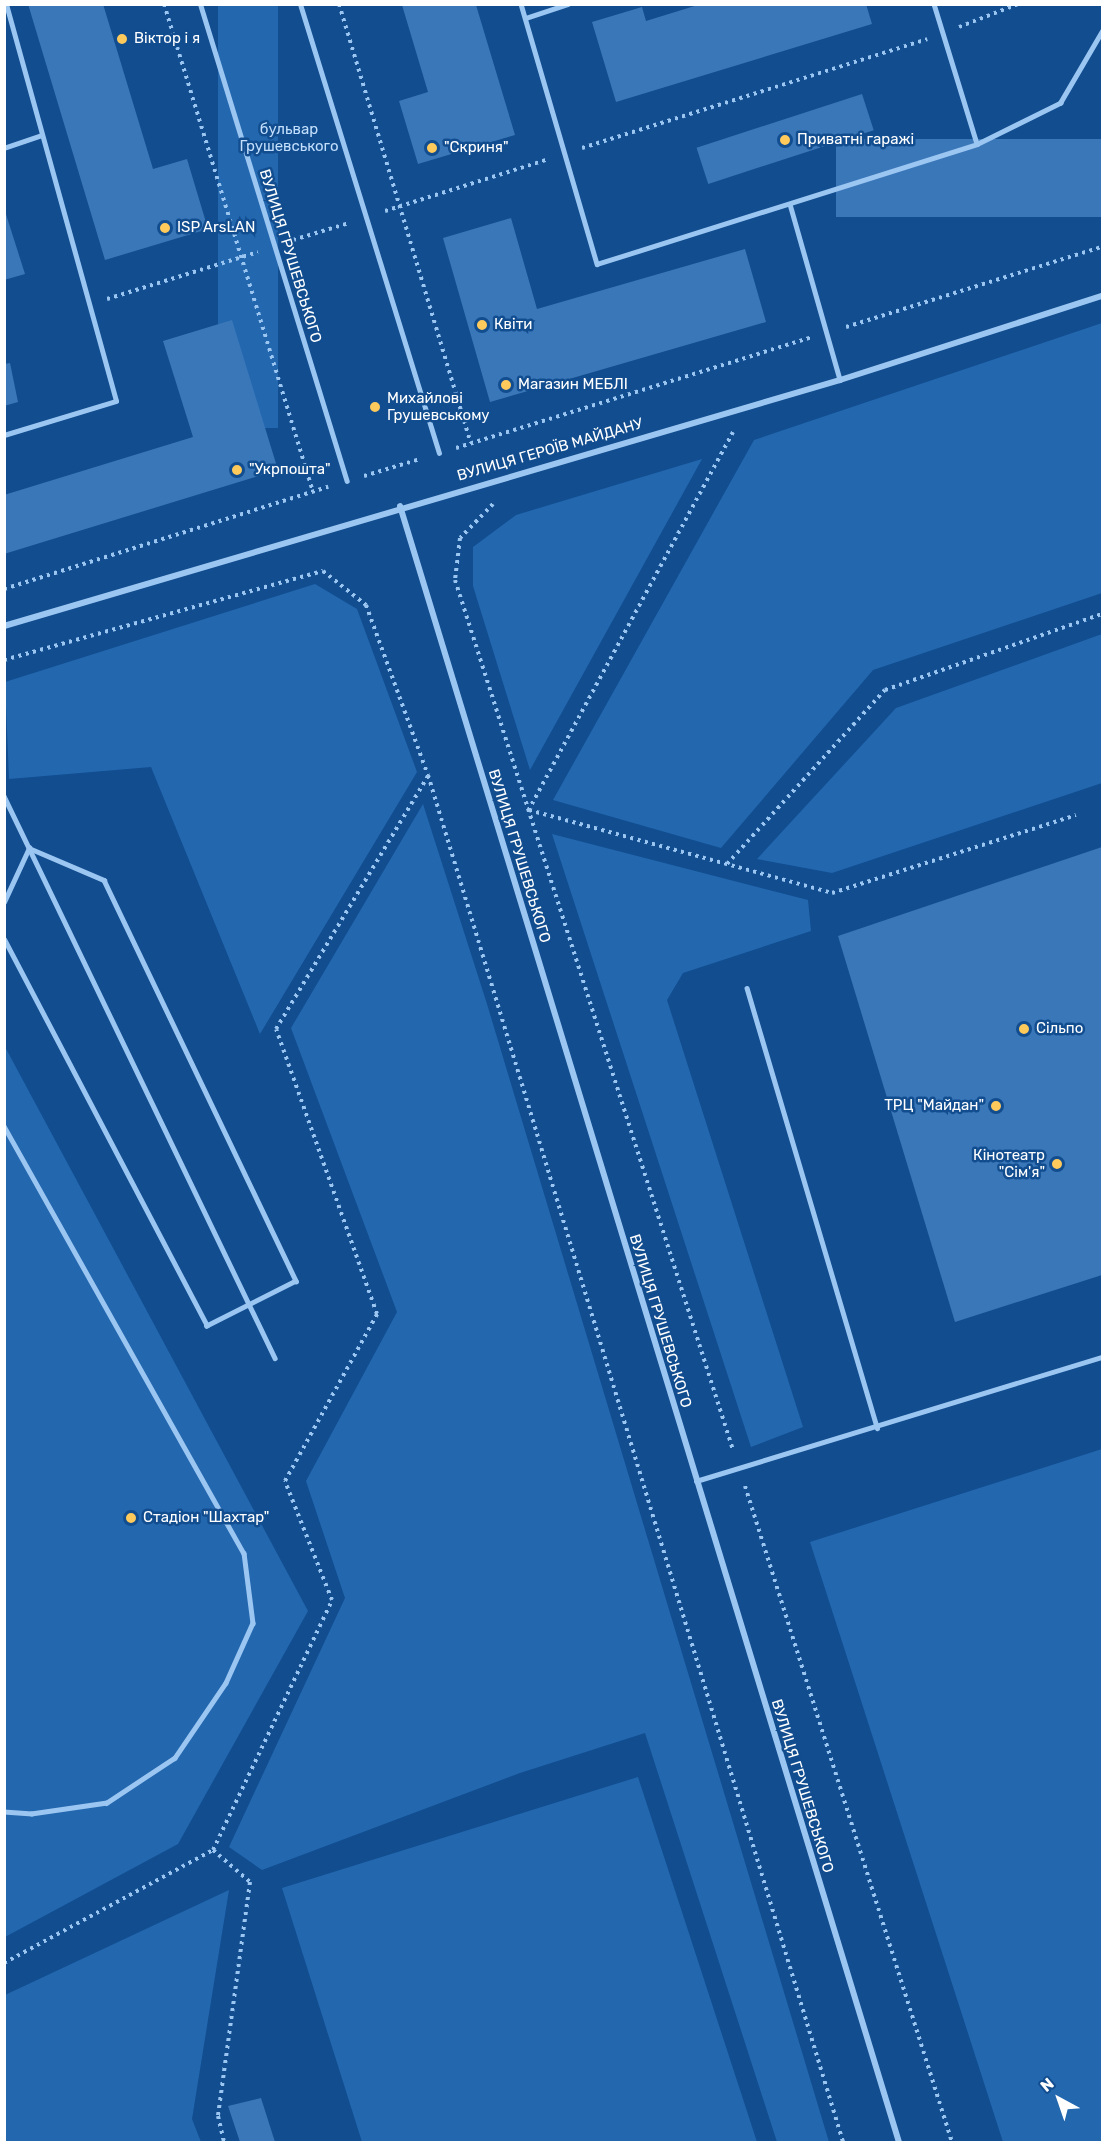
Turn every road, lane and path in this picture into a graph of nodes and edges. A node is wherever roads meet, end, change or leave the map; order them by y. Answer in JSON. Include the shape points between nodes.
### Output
{"nodes":[{"id":1,"x":6,"y":4,"type":"edge"},
{"id":2,"x":164,"y":4,"type":"edge"},
{"id":3,"x":200,"y":4,"type":"edge"},
{"id":4,"x":300,"y":4,"type":"edge"},
{"id":5,"x":339,"y":4,"type":"edge"},
{"id":6,"x":521,"y":4,"type":"edge"},
{"id":7,"x":568,"y":4,"type":"edge"},
{"id":8,"x":934,"y":4,"type":"edge"},
{"id":9,"x":1018,"y":4,"type":"edge"},
{"id":10,"x":526,"y":18,"type":"junction"},
{"id":11,"x":1102,"y":31,"type":"edge"},
{"id":12,"x":943,"y":33,"type":"junction"},
{"id":13,"x":42,"y":135,"type":"junction"},
{"id":14,"x":977,"y":144,"type":"junction"},
{"id":15,"x":4,"y":148,"type":"edge"},
{"id":16,"x":562,"y":155,"type":"junction"},
{"id":17,"x":790,"y":204,"type":"junction"},
{"id":18,"x":400,"y":207,"type":"junction"},
{"id":19,"x":365,"y":218,"type":"junction"},
{"id":20,"x":275,"y":246,"type":"junction"},
{"id":21,"x":1102,"y":246,"type":"edge"},
{"id":22,"x":241,"y":257,"type":"junction"},
{"id":23,"x":1102,"y":296,"type":"edge"},
{"id":24,"x":90,"y":304,"type":"junction"},
{"id":25,"x":826,"y":333,"type":"junction"},
{"id":26,"x":840,"y":380,"type":"junction"},
{"id":27,"x":725,"y":429,"type":"dead end"},
{"id":28,"x":4,"y":435,"type":"edge"},
{"id":29,"x":471,"y":443,"type":"junction"},
{"id":30,"x":439,"y":453,"type":"junction"},
{"id":31,"x":347,"y":481,"type":"junction"},
{"id":32,"x":313,"y":492,"type":"junction"},
{"id":33,"x":497,"y":500,"type":"dead end"},
{"id":34,"x":399,"y":506,"type":"junction"},
{"id":35,"x":4,"y":589,"type":"edge"},
{"id":36,"x":1102,"y":614,"type":"edge"},
{"id":37,"x":4,"y":626,"type":"edge"},
{"id":38,"x":4,"y":660,"type":"edge"},
{"id":39,"x":428,"y":775,"type":"junction"},
{"id":40,"x":4,"y":796,"type":"edge"},
{"id":41,"x":529,"y":810,"type":"junction"},
{"id":42,"x":1076,"y":815,"type":"dead end"},
{"id":43,"x":29,"y":848,"type":"junction"},
{"id":44,"x":727,"y":864,"type":"junction"},
{"id":45,"x":4,"y":902,"type":"edge"},
{"id":46,"x":4,"y":940,"type":"edge"},
{"id":47,"x":747,"y":988,"type":"dead end"},
{"id":48,"x":4,"y":1126,"type":"edge"},
{"id":49,"x":250,"y":1307,"type":"junction"},
{"id":50,"x":1102,"y":1357,"type":"edge"},
{"id":51,"x":274,"y":1358,"type":"dead end"},
{"id":52,"x":877,"y":1428,"type":"junction"},
{"id":53,"x":739,"y":1469,"type":"junction"},
{"id":54,"x":696,"y":1481,"type":"junction"},
{"id":55,"x":4,"y":1812,"type":"edge"},
{"id":56,"x":213,"y":1850,"type":"junction"},
{"id":57,"x":4,"y":1963,"type":"edge"},
{"id":58,"x":224,"y":2142,"type":"edge"},
{"id":59,"x":843,"y":2142,"type":"edge"},
{"id":60,"x":899,"y":2142,"type":"edge"},
{"id":61,"x":952,"y":2142,"type":"edge"}],
"edges":[{"from":1,"to":13,"type":"lane"},
{"from":2,"to":22,"type":"path"},
{"from":3,"to":20,"type":"street","name":"ВУЛИЦЯ ГРУШЕВСЬКОГО"},
{"from":4,"to":19,"type":"street"},
{"from":5,"to":18,"type":"path"},
{"from":6,"to":10,"type":"lane"},
{"from":7,"to":10,"type":"lane"},
{"from":8,"to":12,"type":"lane"},
{"from":9,"to":12,"type":"path"},
{"from":10,"to":16,"type":"lane"},
{"from":11,"to":14,"type":"lane","via":[[1060,103]]},
{"from":12,"to":14,"type":"lane"},
{"from":12,"to":16,"type":"path"},
{"from":13,"to":15,"type":"lane"},
{"from":13,"to":24,"type":"lane"},
{"from":14,"to":17,"type":"lane"},
{"from":16,"to":17,"type":"lane","via":[[597,264]]},
{"from":16,"to":18,"type":"path"},
{"from":17,"to":25,"type":"lane"},
{"from":18,"to":19,"type":"path"},
{"from":18,"to":29,"type":"path"},
{"from":19,"to":20,"type":"path"},
{"from":19,"to":30,"type":"street"},
{"from":20,"to":22,"type":"path"},
{"from":20,"to":31,"type":"street","name":"ВУЛИЦЯ ГРУШЕВСЬКОГО"},
{"from":21,"to":25,"type":"path"},
{"from":22,"to":24,"type":"path"},
{"from":22,"to":32,"type":"path"},
{"from":23,"to":26,"type":"street","name":"ВУЛИЦЯ ГЕРОЇВ МАЙДАНУ"},
{"from":24,"to":28,"type":"lane","via":[[116,400]]},
{"from":25,"to":26,"type":"lane"},
{"from":25,"to":29,"type":"path"},
{"from":26,"to":34,"type":"street","name":"ВУЛИЦЯ ГЕРОЇВ МАЙДАНУ"},
{"from":27,"to":41,"type":"path","via":[[736,426]]},
{"from":29,"to":30,"type":"path"},
{"from":30,"to":31,"type":"path"},
{"from":31,"to":32,"type":"path"},
{"from":32,"to":35,"type":"path"},
{"from":33,"to":41,"type":"path","via":[[460,538],[455,580]]},
{"from":34,"to":37,"type":"street","name":"ВУЛИЦЯ ГЕРОЇВ МАЙДАНУ"},
{"from":34,"to":54,"type":"street","name":"ВУЛИЦЯ ГРУШЕВСЬКОГО"},
{"from":36,"to":44,"type":"path","via":[[885,690]]},
{"from":38,"to":39,"type":"path","via":[[323,571],[366,605]]},
{"from":39,"to":56,"type":"path","via":[[276,1029],[377,1314],[285,1481],[332,1600]]},
{"from":39,"to":59,"type":"path"},
{"from":40,"to":43,"type":"lane"},
{"from":41,"to":44,"type":"path"},
{"from":41,"to":53,"type":"path"},
{"from":42,"to":44,"type":"path","via":[[832,893]]},
{"from":43,"to":45,"type":"lane"},
{"from":43,"to":49,"type":"lane"},
{"from":43,"to":49,"type":"lane","via":[[104,880],[119,911],[296,1281]]},
{"from":46,"to":49,"type":"lane","via":[[207,1326]]},
{"from":47,"to":52,"type":"lane"},
{"from":48,"to":55,"type":"lane","via":[[244,1553],[253,1623],[226,1683],[175,1758],[107,1803],[32,1814]]},
{"from":49,"to":51,"type":"lane"},
{"from":50,"to":52,"type":"lane"},
{"from":52,"to":53,"type":"lane"},
{"from":53,"to":54,"type":"lane"},
{"from":53,"to":61,"type":"path"},
{"from":54,"to":60,"type":"street","name":"ВУЛИЦЯ ГРУШЕВСЬКОГО"},
{"from":56,"to":57,"type":"path"},
{"from":56,"to":58,"type":"path","via":[[250,1882],[218,2116]]}]}
